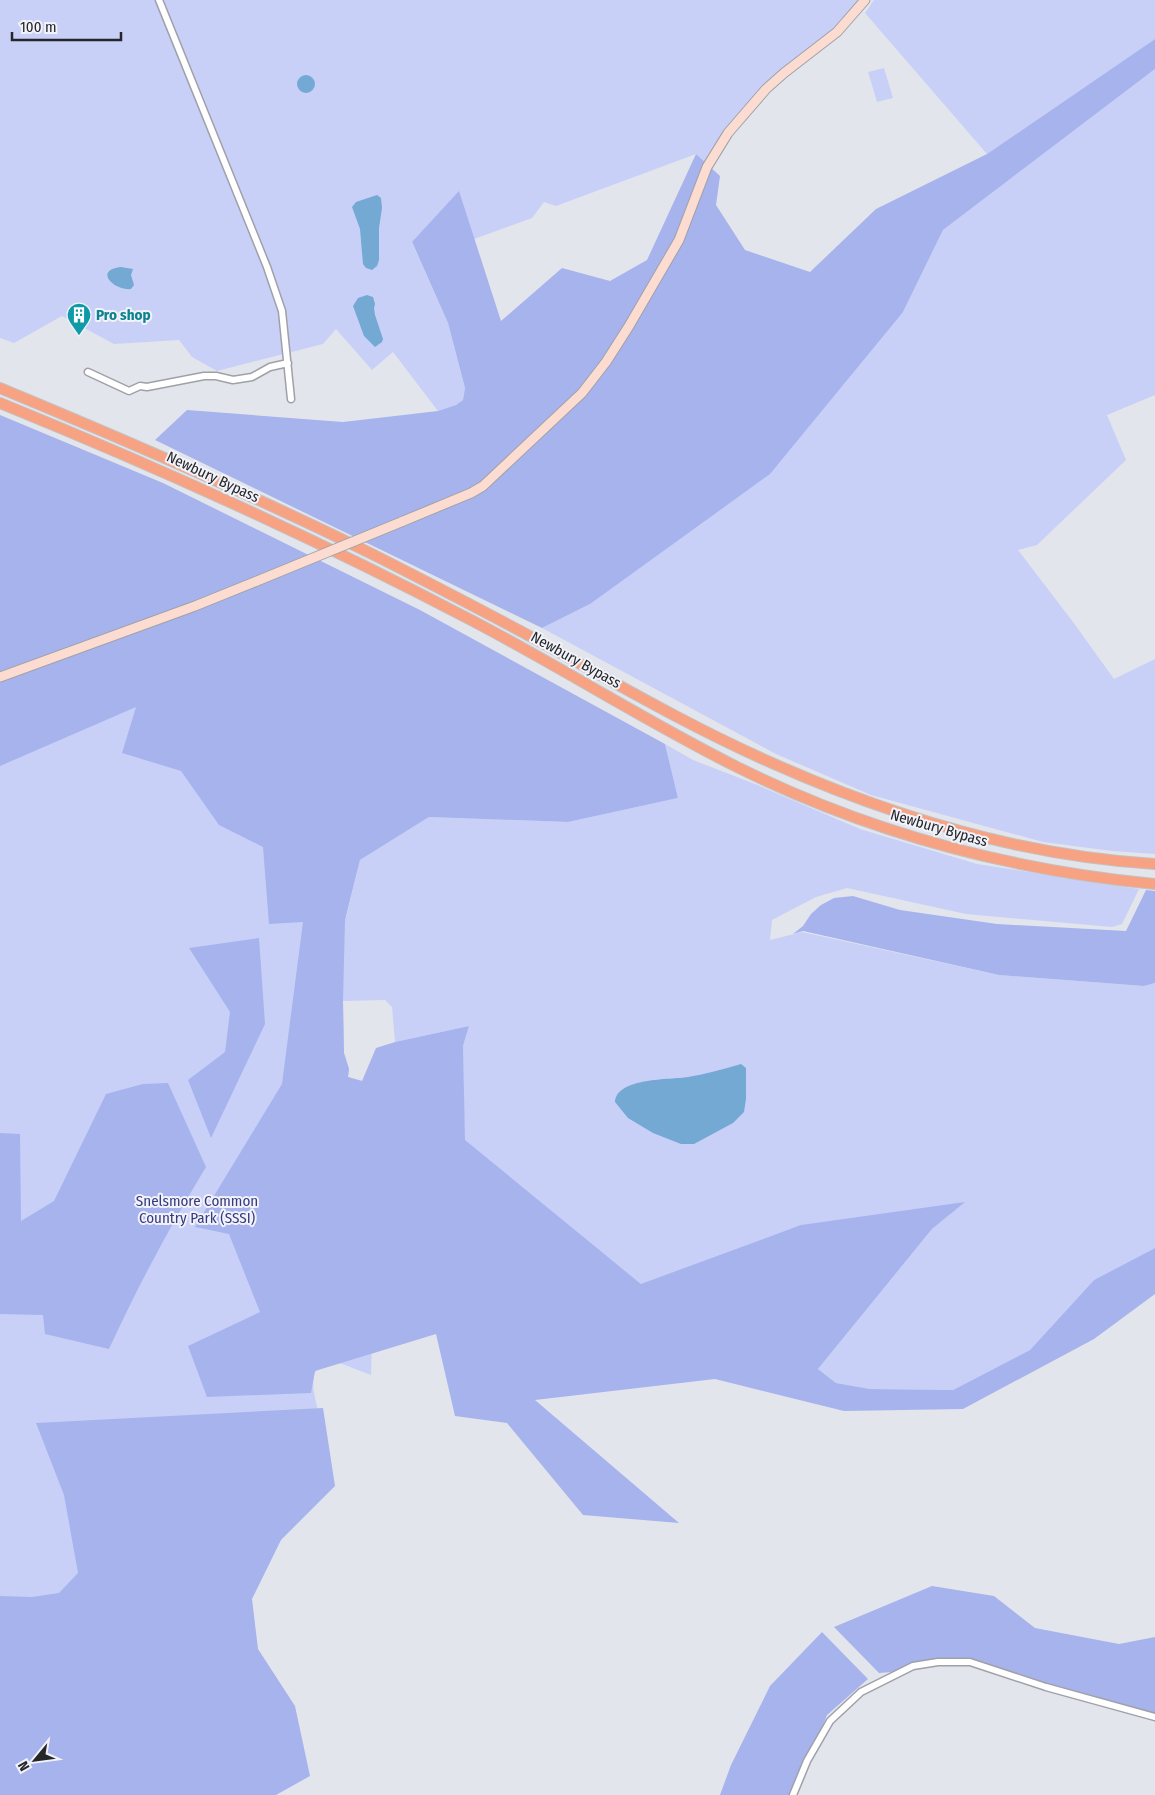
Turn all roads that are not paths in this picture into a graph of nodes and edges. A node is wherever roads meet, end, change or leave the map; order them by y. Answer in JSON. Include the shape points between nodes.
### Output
{"nodes":[{"id":1,"x":159,"y":0,"type":"edge"},
{"id":2,"x":865,"y":0,"type":"edge"},
{"id":3,"x":288,"y":363,"type":"junction"},
{"id":4,"x":88,"y":372,"type":"dead end"},
{"id":5,"x":0,"y":388,"type":"edge"},
{"id":6,"x":291,"y":399,"type":"dead end"},
{"id":7,"x":0,"y":403,"type":"edge"},
{"id":8,"x":0,"y":677,"type":"edge"},
{"id":9,"x":1155,"y":864,"type":"edge"},
{"id":10,"x":1155,"y":884,"type":"edge"},
{"id":11,"x":1155,"y":1717,"type":"edge"},
{"id":12,"x":793,"y":1795,"type":"edge"}],
"edges":[{"from":1,"to":3,"type":"street","via":[[267,267],[282,312]]},
{"from":2,"to":8,"type":"main road","bridge":true,"via":[[837,32],[766,89],[728,132],[707,167],[679,240],[620,340],[582,393],[483,486],[195,606]]},
{"from":3,"to":4,"type":"street","via":[[270,367],[252,377],[233,380],[204,376],[140,386],[129,391]]},
{"from":3,"to":6,"type":"street"},
{"from":5,"to":9,"type":"highway","name":"Newbury Bypass","via":[[147,450],[381,558],[726,741],[808,778],[900,814],[964,832],[1040,849],[1118,862]]},
{"from":7,"to":10,"type":"highway","name":"Newbury Bypass","via":[[160,469],[309,538],[482,625],[736,766],[798,795],[881,828],[973,854],[1084,876]]},
{"from":11,"to":12,"type":"street","via":[[970,1662],[913,1666],[861,1692],[830,1721],[807,1761]]}]}
